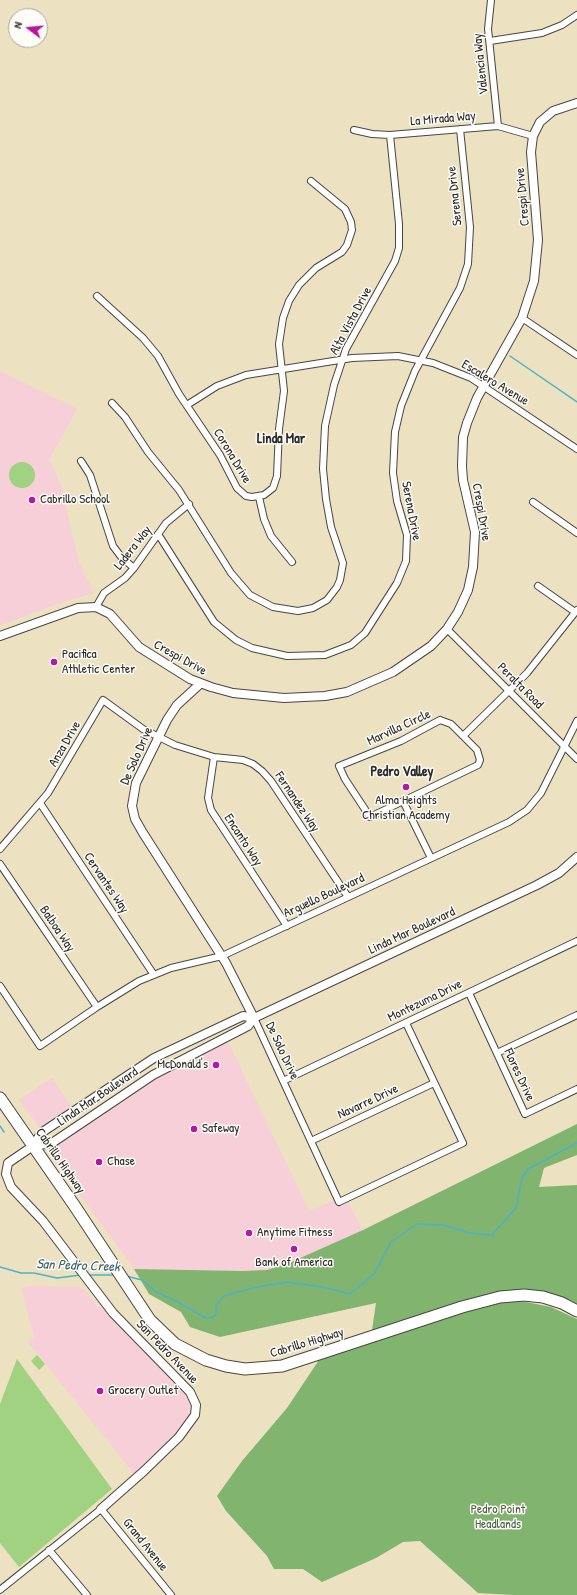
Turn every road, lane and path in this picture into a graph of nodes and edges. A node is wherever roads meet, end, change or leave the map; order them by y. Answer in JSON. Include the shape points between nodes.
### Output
{"nodes":[{"id":1,"x":491,"y":0,"type":"edge"},
{"id":2,"x":577,"y":16,"type":"edge"},
{"id":3,"x":490,"y":41,"type":"junction"},
{"id":4,"x":577,"y":103,"type":"edge"},
{"id":5,"x":498,"y":126,"type":"junction"},
{"id":6,"x":460,"y":129,"type":"junction"},
{"id":7,"x":354,"y":130,"type":"dead end"},
{"id":8,"x":390,"y":135,"type":"junction"},
{"id":9,"x":533,"y":136,"type":"junction"},
{"id":10,"x":312,"y":181,"type":"dead end"},
{"id":11,"x":97,"y":296,"type":"dead end"},
{"id":12,"x":522,"y":318,"type":"junction"},
{"id":13,"x":577,"y":356,"type":"edge"},
{"id":14,"x":342,"y":359,"type":"junction"},
{"id":15,"x":421,"y":359,"type":"junction"},
{"id":16,"x":282,"y":369,"type":"junction"},
{"id":17,"x":484,"y":386,"type":"junction"},
{"id":18,"x":112,"y":404,"type":"dead end"},
{"id":19,"x":187,"y":405,"type":"junction"},
{"id":20,"x":577,"y":449,"type":"edge"},
{"id":21,"x":81,"y":461,"type":"dead end"},
{"id":22,"x":259,"y":497,"type":"junction"},
{"id":23,"x":532,"y":502,"type":"dead end"},
{"id":24,"x":189,"y":504,"type":"junction"},
{"id":25,"x":577,"y":532,"type":"edge"},
{"id":26,"x":158,"y":534,"type":"junction"},
{"id":27,"x":292,"y":562,"type":"dead end"},
{"id":28,"x":134,"y":568,"type":"junction"},
{"id":29,"x":538,"y":586,"type":"dead end"},
{"id":30,"x":96,"y":607,"type":"junction"},
{"id":31,"x":576,"y":611,"type":"edge"},
{"id":32,"x":447,"y":629,"type":"junction"},
{"id":33,"x":0,"y":636,"type":"edge"},
{"id":34,"x":200,"y":684,"type":"junction"},
{"id":35,"x":508,"y":690,"type":"junction"},
{"id":36,"x":577,"y":721,"type":"edge"},
{"id":37,"x":463,"y":736,"type":"junction"},
{"id":38,"x":159,"y":737,"type":"junction"},
{"id":39,"x":564,"y":745,"type":"junction"},
{"id":40,"x":214,"y":757,"type":"junction"},
{"id":41,"x":577,"y":759,"type":"edge"},
{"id":42,"x":404,"y":801,"type":"junction"},
{"id":43,"x":40,"y":803,"type":"junction"},
{"id":44,"x":0,"y":850,"type":"edge"},
{"id":45,"x":577,"y":857,"type":"edge"},
{"id":46,"x":431,"y":858,"type":"junction"},
{"id":47,"x":0,"y":864,"type":"edge"},
{"id":48,"x":348,"y":897,"type":"junction"},
{"id":49,"x":287,"y":926,"type":"junction"},
{"id":50,"x":577,"y":941,"type":"edge"},
{"id":51,"x":222,"y":956,"type":"junction"},
{"id":52,"x":154,"y":975,"type":"junction"},
{"id":53,"x":0,"y":986,"type":"edge"},
{"id":54,"x":469,"y":993,"type":"junction"},
{"id":55,"x":97,"y":1007,"type":"junction"},
{"id":56,"x":577,"y":1015,"type":"edge"},
{"id":57,"x":254,"y":1018,"type":"junction"},
{"id":58,"x":406,"y":1023,"type":"junction"},
{"id":59,"x":497,"y":1053,"type":"junction"},
{"id":60,"x":283,"y":1081,"type":"junction"},
{"id":61,"x":434,"y":1083,"type":"junction"},
{"id":62,"x":577,"y":1089,"type":"edge"},
{"id":63,"x":0,"y":1098,"type":"edge"},
{"id":64,"x":311,"y":1141,"type":"junction"},
{"id":65,"x":33,"y":1146,"type":"junction"},
{"id":66,"x":577,"y":1311,"type":"edge"},
{"id":67,"x":101,"y":1509,"type":"junction"},
{"id":68,"x":49,"y":1550,"type":"junction"},
{"id":69,"x":0,"y":1590,"type":"edge"},
{"id":70,"x":87,"y":1595,"type":"edge"},
{"id":71,"x":171,"y":1595,"type":"edge"}],
"edges":[{"from":1,"to":3,"type":"street","name":"Valencia Way","via":[[488,19]]},
{"from":2,"to":3,"type":"street","via":[[542,33]]},
{"from":3,"to":5,"type":"street","name":"Valencia Way"},
{"from":4,"to":9,"type":"street","name":"Crespi Drive","via":[[553,111],[540,122]]},
{"from":5,"to":6,"type":"street","name":"La Mirada Way"},
{"from":5,"to":9,"type":"street","name":"La Mirada Way"},
{"from":6,"to":8,"type":"street","name":"La Mirada Way"},
{"from":6,"to":15,"type":"street","name":"Serena Drive","via":[[470,227],[468,264],[455,299]]},
{"from":7,"to":8,"type":"street","name":"La Mirada Way"},
{"from":8,"to":14,"type":"street","name":"Alta Vista Drive","via":[[399,248],[395,261]]},
{"from":9,"to":12,"type":"street","name":"Crespi Drive","via":[[531,152],[538,254],[532,287]]},
{"from":10,"to":16,"type":"street","name":"Corona Drive","via":[[345,209],[352,230],[342,252],[310,273],[289,301],[279,335]]},
{"from":11,"to":19,"type":"street","name":"Corona Drive","via":[[151,347],[165,365]]},
{"from":12,"to":13,"type":"street"},
{"from":12,"to":17,"type":"street","name":"Crespi Drive"},
{"from":14,"to":15,"type":"street","name":"Escalero Avenue","via":[[374,356]]},
{"from":14,"to":16,"type":"street","name":"Escalero Avenue"},
{"from":14,"to":24,"type":"street","name":"Alta Vista Drive","via":[[327,412],[323,440],[328,513],[341,555],[342,572],[337,587],[327,600],[314,608],[298,611],[281,609],[257,600],[231,573]]},
{"from":15,"to":17,"type":"street","name":"Escalero Avenue","via":[[458,372]]},
{"from":15,"to":26,"type":"street","name":"Serena Drive","via":[[401,406],[394,445],[395,486],[406,535],[406,561],[397,583],[371,625],[351,645],[325,655],[297,656],[270,654],[244,644],[221,628],[209,614]]},
{"from":16,"to":19,"type":"street","name":"Escalero Avenue","via":[[246,375],[226,382]]},
{"from":16,"to":22,"type":"street","name":"Corona Drive","via":[[284,392],[277,476],[273,488]]},
{"from":17,"to":20,"type":"street","name":"Escalero Avenue"},
{"from":17,"to":32,"type":"street","name":"Crespi Drive","via":[[467,423],[462,451],[463,480],[475,532],[473,567],[464,601]]},
{"from":18,"to":24,"type":"street","name":"Alta Vista Drive","via":[[125,417],[148,452]]},
{"from":19,"to":22,"type":"street","name":"Corona Drive","via":[[220,455],[237,488],[246,496]]},
{"from":21,"to":28,"type":"street","via":[[90,475],[114,546],[122,558]]},
{"from":22,"to":27,"type":"street","via":[[271,536]]},
{"from":23,"to":25,"type":"street"},
{"from":24,"to":26,"type":"street","name":"Ladera Way","via":[[170,519]]},
{"from":26,"to":28,"type":"street","name":"Ladera Way"},
{"from":28,"to":30,"type":"street","name":"Ladera Way","via":[[104,593]]},
{"from":29,"to":31,"type":"street"},
{"from":30,"to":33,"type":"street","via":[[78,608]]},
{"from":30,"to":34,"type":"street","name":"Crespi Drive","via":[[110,614],[148,654]]},
{"from":31,"to":35,"type":"street","via":[[527,673]]},
{"from":32,"to":34,"type":"street","name":"Crespi Drive","via":[[431,646],[403,666],[371,683],[336,694],[296,698],[258,696]]},
{"from":32,"to":35,"type":"street","name":"Peralta Road"},
{"from":34,"to":38,"type":"street","name":"De Solo Drive","via":[[172,712]]},
{"from":35,"to":37,"type":"street"},
{"from":35,"to":39,"type":"street","name":"Peralta Road"},
{"from":36,"to":39,"type":"street","name":"Arguello Boulevard"},
{"from":37,"to":42,"type":"street","name":"Marvilla Circle","via":[[480,754],[478,765]]},
{"from":37,"to":42,"type":"street","name":"Marvilla Circle","via":[[451,724],[440,720],[401,741],[339,766],[370,817]]},
{"from":38,"to":40,"type":"street","name":"Fernandez Way"},
{"from":38,"to":43,"type":"street","name":"Anza Drive","via":[[128,720],[103,700],[58,779]]},
{"from":38,"to":51,"type":"street","name":"De Solo Drive","via":[[133,793],[135,819]]},
{"from":39,"to":41,"type":"street","name":"Peralta Road"},
{"from":39,"to":46,"type":"street","name":"Arguello Boulevard","via":[[541,793],[527,810],[509,822]]},
{"from":40,"to":48,"type":"street","name":"Fernandez Way","via":[[243,760],[262,770]]},
{"from":40,"to":49,"type":"street","name":"Encanto Way","via":[[208,798],[211,810]]},
{"from":42,"to":46,"type":"street"},
{"from":43,"to":44,"type":"street","name":"Anza Drive"},
{"from":43,"to":52,"type":"street","name":"Cervantes Way"},
{"from":45,"to":57,"type":"street","name":"Linda Mar Boulevard","via":[[559,873],[537,885]]},
{"from":46,"to":48,"type":"street","name":"Arguello Boulevard"},
{"from":47,"to":55,"type":"street","name":"Balboa Way"},
{"from":48,"to":49,"type":"street","name":"Arguello Boulevard"},
{"from":49,"to":51,"type":"street","name":"Arguello Boulevard"},
{"from":50,"to":54,"type":"street","name":"Montezuma Drive"},
{"from":51,"to":52,"type":"street","name":"Arguello Boulevard"},
{"from":51,"to":57,"type":"street","name":"De Solo Drive"},
{"from":52,"to":55,"type":"street","name":"Arguello Boulevard"},
{"from":53,"to":55,"type":"street","name":"Arguello Boulevard","via":[[40,1046]]},
{"from":54,"to":58,"type":"street","name":"Montezuma Drive"},
{"from":54,"to":59,"type":"street","name":"Flores Drive"},
{"from":56,"to":59,"type":"street"},
{"from":57,"to":60,"type":"street","name":"De Solo Drive"},
{"from":57,"to":65,"type":"street","name":"Linda Mar Boulevard","via":[[248,1026],[153,1074],[52,1142]]},
{"from":57,"to":65,"type":"street","name":"Linda Mar Boulevard","via":[[243,1016],[154,1058],[43,1132]]},
{"from":58,"to":60,"type":"street","name":"Montezuma Drive"},
{"from":58,"to":61,"type":"street","name":"De Solo Drive"},
{"from":59,"to":62,"type":"street","name":"Flores Drive","via":[[525,1114]]},
{"from":60,"to":64,"type":"street","name":"De Solo Drive"},
{"from":61,"to":64,"type":"street","name":"Navarre Drive"},
{"from":61,"to":64,"type":"street","name":"De Solo Drive","via":[[463,1143],[339,1202]]},
{"from":63,"to":65,"type":"highway","name":"Cabrillo Highway"},
{"from":65,"to":66,"type":"highway","name":"Cabrillo Highway","via":[[156,1326],[184,1350],[216,1364],[236,1368],[270,1369],[496,1297],[538,1296]]},
{"from":65,"to":67,"type":"street","name":"San Pedro Avenue","via":[[8,1163],[7,1181],[39,1216],[119,1319],[185,1387],[196,1405],[195,1415],[178,1437]]},
{"from":67,"to":68,"type":"street","name":"San Pedro Avenue"},
{"from":67,"to":71,"type":"street","name":"Grand Avenue"},
{"from":68,"to":69,"type":"street","name":"San Pedro Avenue"},
{"from":68,"to":70,"type":"street"}]}
